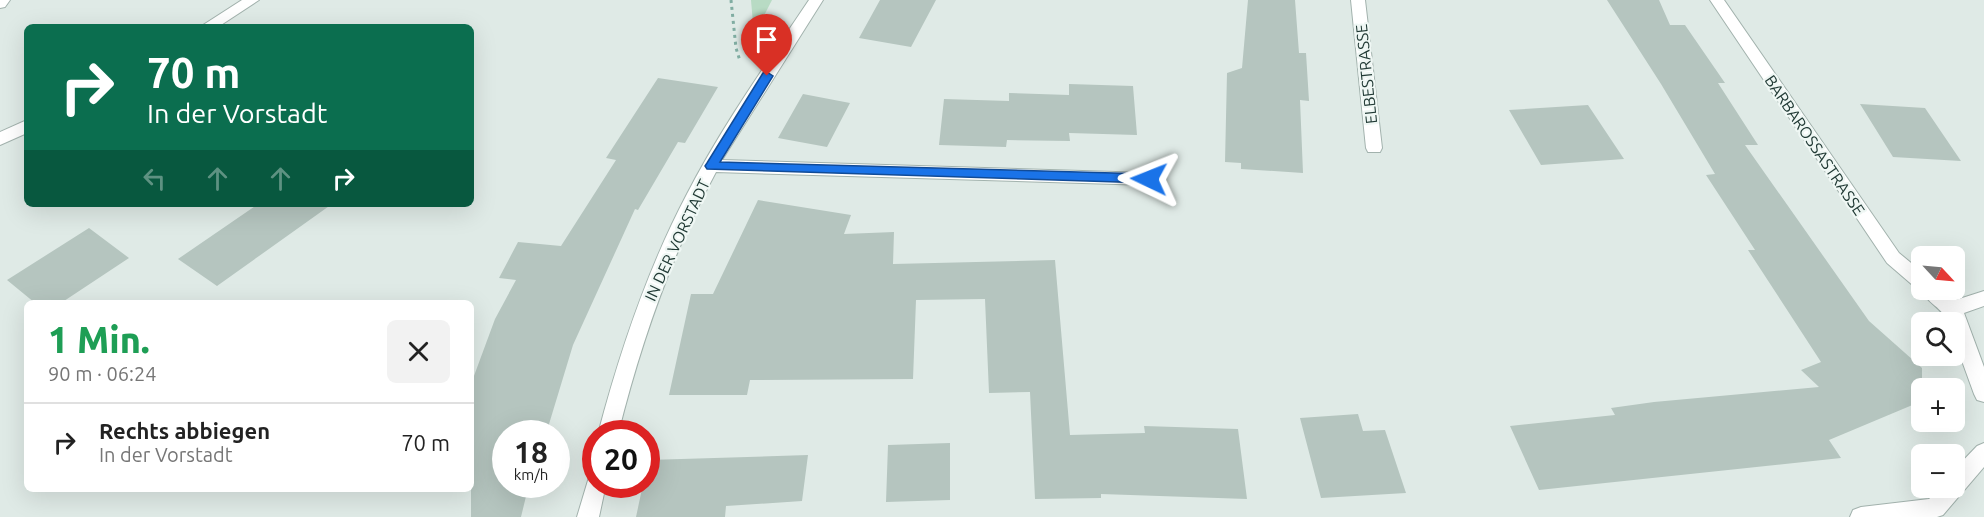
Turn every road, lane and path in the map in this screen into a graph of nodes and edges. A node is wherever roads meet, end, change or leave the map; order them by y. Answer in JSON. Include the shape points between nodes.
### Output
{"nodes":[{"id":1,"x":252,"y":0,"type":"edge"},
{"id":2,"x":731,"y":0,"type":"edge"},
{"id":3,"x":816,"y":0,"type":"edge"},
{"id":4,"x":1358,"y":0,"type":"edge"},
{"id":5,"x":1717,"y":0,"type":"edge"},
{"id":6,"x":212,"y":24,"type":"edge"},
{"id":7,"x":767,"y":76,"type":"junction"},
{"id":8,"x":24,"y":127,"type":"edge"},
{"id":9,"x":0,"y":139,"type":"edge"},
{"id":10,"x":1374,"y":148,"type":"dead end"},
{"id":11,"x":711,"y":166,"type":"junction"},
{"id":12,"x":1149,"y":179,"type":"dead end"},
{"id":13,"x":1911,"y":273,"type":"edge"},
{"id":14,"x":1984,"y":298,"type":"edge"},
{"id":15,"x":1942,"y":300,"type":"edge"},
{"id":16,"x":1953,"y":309,"type":"junction"},
{"id":17,"x":1984,"y":394,"type":"edge"},
{"id":18,"x":611,"y":420,"type":"edge"},
{"id":19,"x":1984,"y":452,"type":"edge"},
{"id":20,"x":1965,"y":474,"type":"edge"},
{"id":21,"x":593,"y":498,"type":"edge"},
{"id":22,"x":1944,"y":498,"type":"edge"},
{"id":23,"x":588,"y":517,"type":"edge"},
{"id":24,"x":1861,"y":517,"type":"edge"}],
"edges":[{"from":1,"to":6,"type":"street"},
{"from":2,"to":7,"type":"path","via":[[741,69]]},
{"from":3,"to":7,"type":"street","name":"IN DER VORSTADT"},
{"from":4,"to":10,"type":"street","name":"ELBESTRASSE"},
{"from":5,"to":13,"type":"street","name":"BARBAROSSASTRASSE","via":[[1893,258]]},
{"from":7,"to":11,"type":"street","name":"IN DER VORSTADT"},
{"from":8,"to":9,"type":"street"},
{"from":11,"to":12,"type":"street"},
{"from":11,"to":18,"type":"street","name":"IN DER VORSTADT","via":[[652,290]]},
{"from":14,"to":16,"type":"street"},
{"from":15,"to":16,"type":"street"},
{"from":16,"to":17,"type":"street"},
{"from":19,"to":20,"type":"street"},
{"from":21,"to":23,"type":"street"},
{"from":22,"to":24,"type":"street","via":[[1935,508]]}]}
